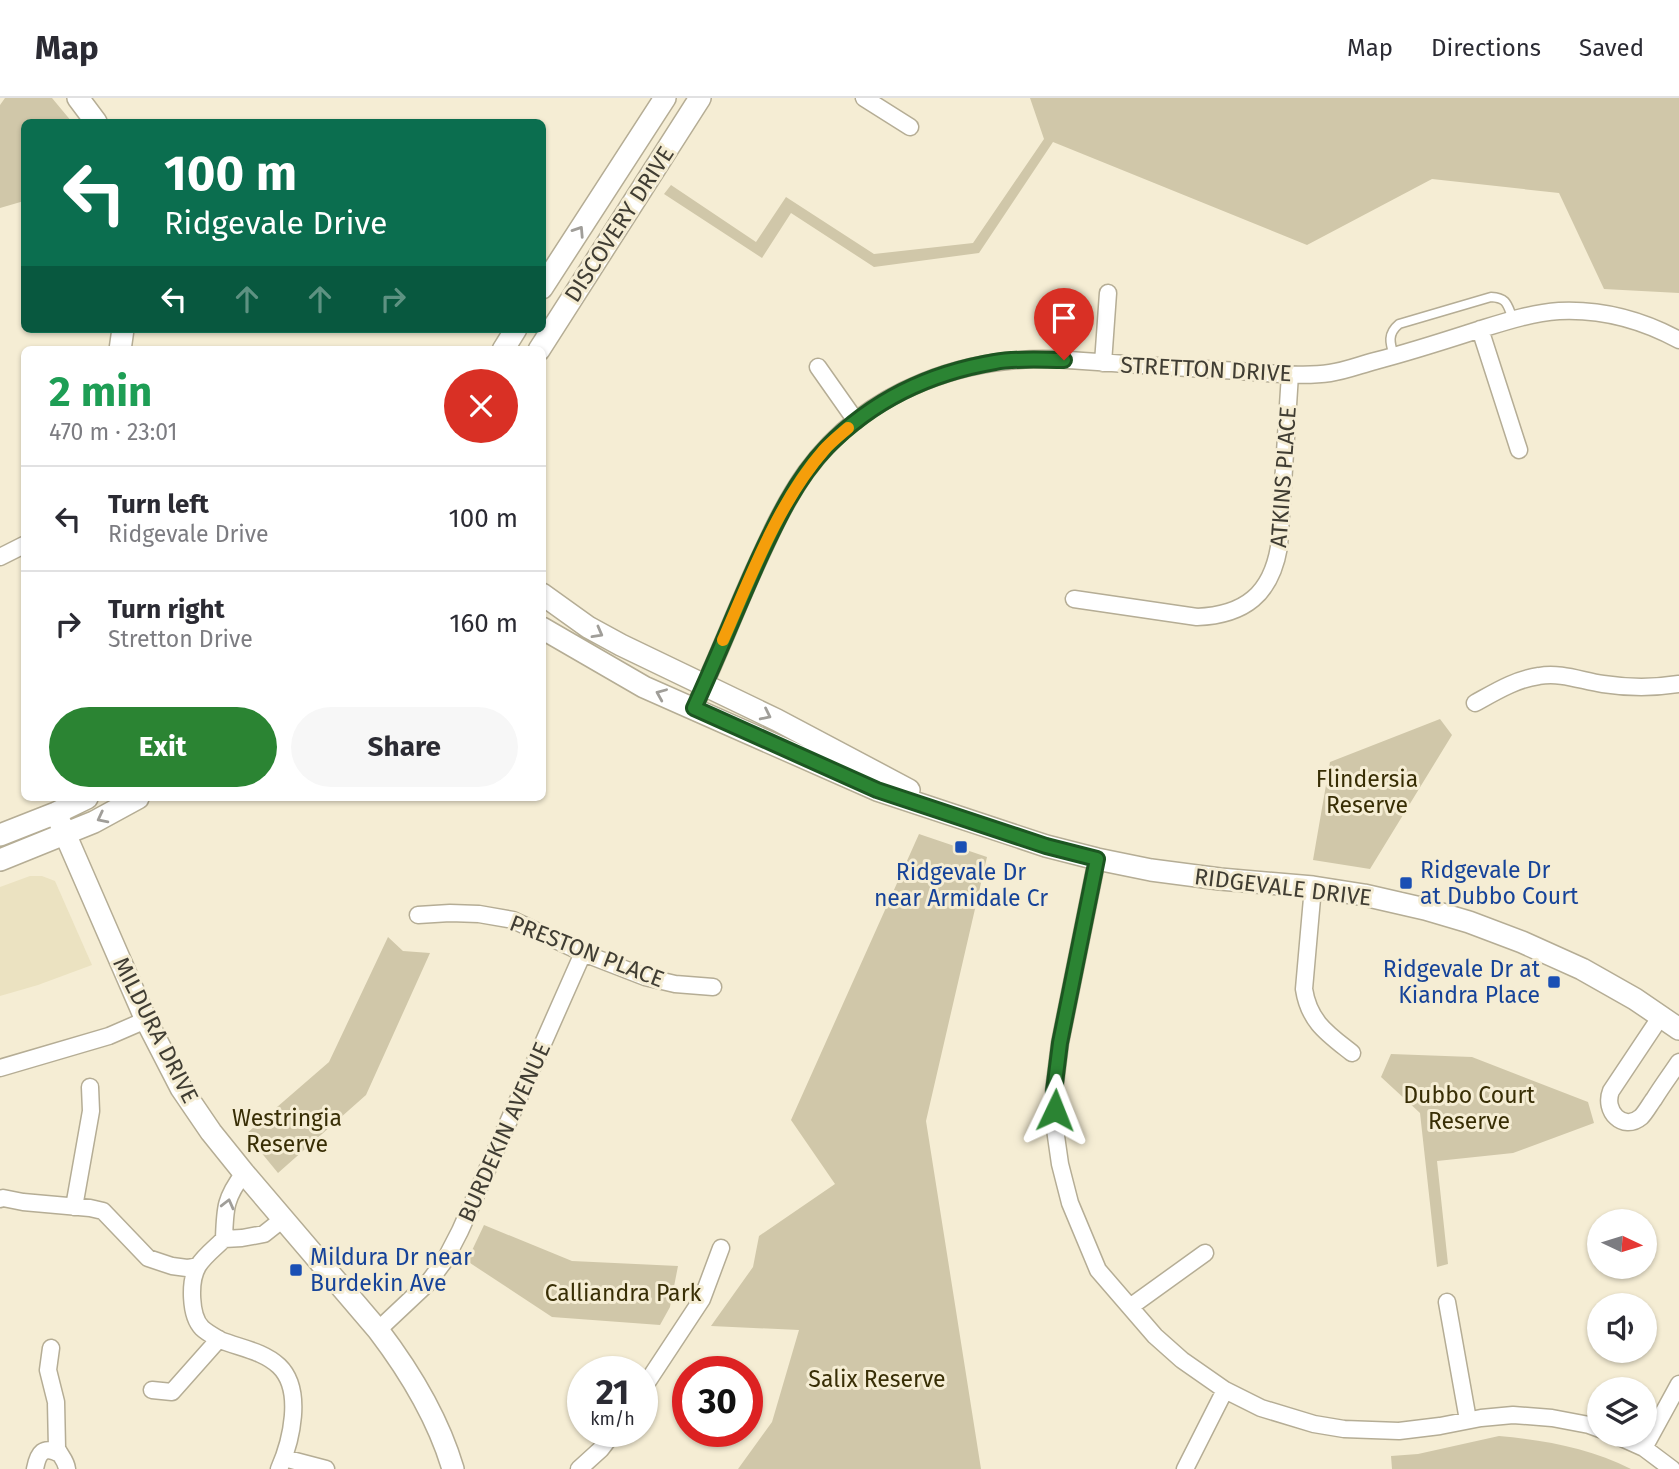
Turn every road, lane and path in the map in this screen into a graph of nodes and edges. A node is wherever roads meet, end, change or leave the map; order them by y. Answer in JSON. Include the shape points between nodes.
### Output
{"nodes":[{"id":1,"x":78,"y":98,"type":"edge"},
{"id":2,"x":665,"y":98,"type":"edge"},
{"id":3,"x":700,"y":98,"type":"edge"},
{"id":4,"x":864,"y":98,"type":"edge"},
{"id":5,"x":94,"y":119,"type":"edge"},
{"id":6,"x":910,"y":127,"type":"dead end"},
{"id":7,"x":546,"y":282,"type":"edge"},
{"id":8,"x":1108,"y":293,"type":"dead end"},
{"id":9,"x":1513,"y":319,"type":"junction"},
{"id":10,"x":1480,"y":329,"type":"junction"},
{"id":11,"x":1679,"y":340,"type":"edge"},
{"id":12,"x":542,"y":346,"type":"edge"},
{"id":13,"x":1394,"y":356,"type":"junction"},
{"id":14,"x":1103,"y":363,"type":"junction"},
{"id":15,"x":818,"y":367,"type":"dead end"},
{"id":16,"x":1290,"y":374,"type":"junction"},
{"id":17,"x":856,"y":421,"type":"junction"},
{"id":18,"x":1519,"y":450,"type":"dead end"},
{"id":19,"x":21,"y":546,"type":"edge"},
{"id":20,"x":0,"y":557,"type":"edge"},
{"id":21,"x":546,"y":597,"type":"edge"},
{"id":22,"x":1074,"y":599,"type":"dead end"},
{"id":23,"x":546,"y":630,"type":"edge"},
{"id":24,"x":1679,"y":684,"type":"edge"},
{"id":25,"x":705,"y":685,"type":"junction"},
{"id":26,"x":1475,"y":703,"type":"dead end"},
{"id":27,"x":694,"y":708,"type":"junction"},
{"id":28,"x":81,"y":801,"type":"edge"},
{"id":29,"x":132,"y":801,"type":"edge"},
{"id":30,"x":56,"y":813,"type":"junction"},
{"id":31,"x":950,"y":814,"type":"junction"},
{"id":32,"x":65,"y":834,"type":"junction"},
{"id":33,"x":0,"y":835,"type":"edge"},
{"id":34,"x":1097,"y":859,"type":"junction"},
{"id":35,"x":0,"y":860,"type":"edge"},
{"id":36,"x":1313,"y":887,"type":"junction"},
{"id":37,"x":418,"y":915,"type":"dead end"},
{"id":38,"x":583,"y":953,"type":"junction"},
{"id":39,"x":713,"y":987,"type":"dead end"},
{"id":40,"x":1661,"y":1016,"type":"junction"},
{"id":41,"x":146,"y":1020,"type":"junction"},
{"id":42,"x":1679,"y":1029,"type":"edge"},
{"id":43,"x":1352,"y":1053,"type":"dead end"},
{"id":44,"x":1679,"y":1062,"type":"edge"},
{"id":45,"x":0,"y":1068,"type":"edge"},
{"id":46,"x":90,"y":1087,"type":"dead end"},
{"id":47,"x":244,"y":1173,"type":"junction"},
{"id":48,"x":0,"y":1199,"type":"edge"},
{"id":49,"x":74,"y":1207,"type":"junction"},
{"id":50,"x":283,"y":1219,"type":"junction"},
{"id":51,"x":224,"y":1239,"type":"junction"},
{"id":52,"x":722,"y":1248,"type":"dead end"},
{"id":53,"x":1205,"y":1253,"type":"dead end"},
{"id":54,"x":198,"y":1266,"type":"junction"},
{"id":55,"x":1447,"y":1301,"type":"dead end"},
{"id":56,"x":1130,"y":1307,"type":"junction"},
{"id":57,"x":378,"y":1329,"type":"junction"},
{"id":58,"x":219,"y":1339,"type":"junction"},
{"id":59,"x":51,"y":1348,"type":"dead end"},
{"id":60,"x":658,"y":1365,"type":"edge"},
{"id":61,"x":1679,"y":1384,"type":"edge"},
{"id":62,"x":152,"y":1390,"type":"dead end"},
{"id":63,"x":1224,"y":1390,"type":"junction"},
{"id":64,"x":1468,"y":1420,"type":"junction"},
{"id":65,"x":1587,"y":1426,"type":"edge"},
{"id":66,"x":603,"y":1447,"type":"edge"},
{"id":67,"x":1644,"y":1448,"type":"joint"},
{"id":68,"x":63,"y":1462,"type":"edge"},
{"id":69,"x":281,"y":1463,"type":"edge"},
{"id":70,"x":35,"y":1469,"type":"edge"},
{"id":71,"x":326,"y":1469,"type":"edge"},
{"id":72,"x":453,"y":1469,"type":"edge"},
{"id":73,"x":579,"y":1469,"type":"edge"},
{"id":74,"x":1185,"y":1469,"type":"edge"},
{"id":75,"x":1672,"y":1469,"type":"edge"}],
"edges":[{"from":1,"to":5,"type":"street"},
{"from":7,"to":2,"type":"street","name":"DISCOVERY DRIVE","one_way":true},
{"from":3,"to":12,"type":"street","name":"DISCOVERY DRIVE"},
{"from":4,"to":6,"type":"street"},
{"from":8,"to":14,"type":"street"},
{"from":9,"to":10,"type":"street","name":"STRETTON DRIVE"},
{"from":9,"to":11,"type":"street","name":"STRETTON DRIVE","via":[[1558,312],[1596,313],[1631,319]]},
{"from":9,"to":13,"type":"lane","via":[[1506,302],[1491,297],[1399,324],[1391,333]]},
{"from":10,"to":13,"type":"street","name":"STRETTON DRIVE"},
{"from":10,"to":18,"type":"street"},
{"from":13,"to":16,"type":"street","name":"STRETTON DRIVE","via":[[1329,373]]},
{"from":14,"to":16,"type":"street","name":"STRETTON DRIVE"},
{"from":14,"to":17,"type":"street","name":"STRETTON DRIVE","via":[[998,361],[954,371],[920,382]]},
{"from":15,"to":17,"type":"street"},
{"from":16,"to":22,"type":"street","name":"ATKINS PLACE","via":[[1279,547],[1261,592],[1232,611],[1206,617]]},
{"from":17,"to":25,"type":"street","name":"STRETTON DRIVE","via":[[825,449],[788,500]]},
{"from":19,"to":20,"type":"street"},
{"from":21,"to":25,"type":"street","name":"RIDGEVALE DRIVE","one_way":true,"via":[[588,627]]},
{"from":27,"to":23,"type":"street","name":"RIDGEVALE DRIVE","one_way":true,"via":[[644,687]]},
{"from":24,"to":26,"type":"street","via":[[1632,687],[1539,676],[1506,685]]},
{"from":25,"to":27,"type":"street","name":"STRETTON DRIVE"},
{"from":25,"to":31,"type":"street","name":"RIDGEVALE DRIVE","one_way":true},
{"from":27,"to":31,"type":"street","name":"RIDGEVALE DRIVE","via":[[877,790]]},
{"from":28,"to":30,"type":"street"},
{"from":29,"to":32,"type":"street","one_way":true},
{"from":30,"to":32,"type":"street","name":"MILDURA DRIVE"},
{"from":30,"to":33,"type":"street"},
{"from":31,"to":34,"type":"street","name":"RIDGEVALE DRIVE"},
{"from":32,"to":35,"type":"street"},
{"from":32,"to":41,"type":"street","name":"MILDURA DRIVE"},
{"from":34,"to":36,"type":"street","name":"RIDGEVALE DRIVE","via":[[1220,879]]},
{"from":34,"to":56,"type":"street","via":[[1060,1043],[1055,1129],[1060,1164],[1081,1232],[1098,1270]]},
{"from":36,"to":40,"type":"street","name":"RIDGEVALE DRIVE","via":[[1469,922],[1582,970]]},
{"from":36,"to":43,"type":"street","via":[[1306,1003],[1322,1029]]},
{"from":37,"to":38,"type":"street","name":"PRESTON PLACE","via":[[479,914],[513,920]]},
{"from":38,"to":39,"type":"street","name":"PRESTON PLACE","via":[[645,977]]},
{"from":38,"to":57,"type":"street","name":"BURDEKIN AVENUE","via":[[445,1260],[428,1283]]},
{"from":40,"to":42,"type":"street","name":"RIDGEVALE DRIVE"},
{"from":40,"to":44,"type":"street","via":[[1611,1091],[1608,1103],[1613,1115],[1623,1121],[1641,1117]]},
{"from":41,"to":45,"type":"street","via":[[109,1036]]},
{"from":41,"to":47,"type":"street","name":"MILDURA DRIVE","via":[[181,1087]]},
{"from":46,"to":49,"type":"street"},
{"from":47,"to":50,"type":"street","name":"MILDURA DRIVE"},
{"from":51,"to":47,"type":"street","one_way":true,"via":[[227,1201]]},
{"from":48,"to":49,"type":"street"},
{"from":49,"to":54,"type":"street","via":[[103,1211],[148,1258],[172,1266]]},
{"from":50,"to":51,"type":"street","via":[[264,1234]]},
{"from":50,"to":57,"type":"street","name":"MILDURA DRIVE"},
{"from":51,"to":54,"type":"street"},
{"from":52,"to":60,"type":"street","via":[[702,1298]]},
{"from":53,"to":56,"type":"street"},
{"from":54,"to":58,"type":"street","via":[[191,1302],[201,1327]]},
{"from":55,"to":64,"type":"street"},
{"from":56,"to":63,"type":"street","via":[[1182,1360]]},
{"from":57,"to":72,"type":"street","name":"MILDURA DRIVE","via":[[413,1380]]},
{"from":58,"to":62,"type":"street","via":[[172,1392]]},
{"from":58,"to":69,"type":"street","via":[[281,1367],[292,1389],[292,1423]]},
{"from":59,"to":68,"type":"street","via":[[48,1370],[56,1402],[57,1448]]},
{"from":61,"to":67,"type":"street"},
{"from":63,"to":64,"type":"street","via":[[1261,1408],[1344,1429],[1399,1431]]},
{"from":63,"to":74,"type":"street"},
{"from":64,"to":65,"type":"street","via":[[1513,1415]]},
{"from":66,"to":73,"type":"street"},
{"from":67,"to":75,"type":"street"},
{"from":68,"to":70,"type":"street","via":[[46,1450]]},
{"from":69,"to":71,"type":"street"}]}
